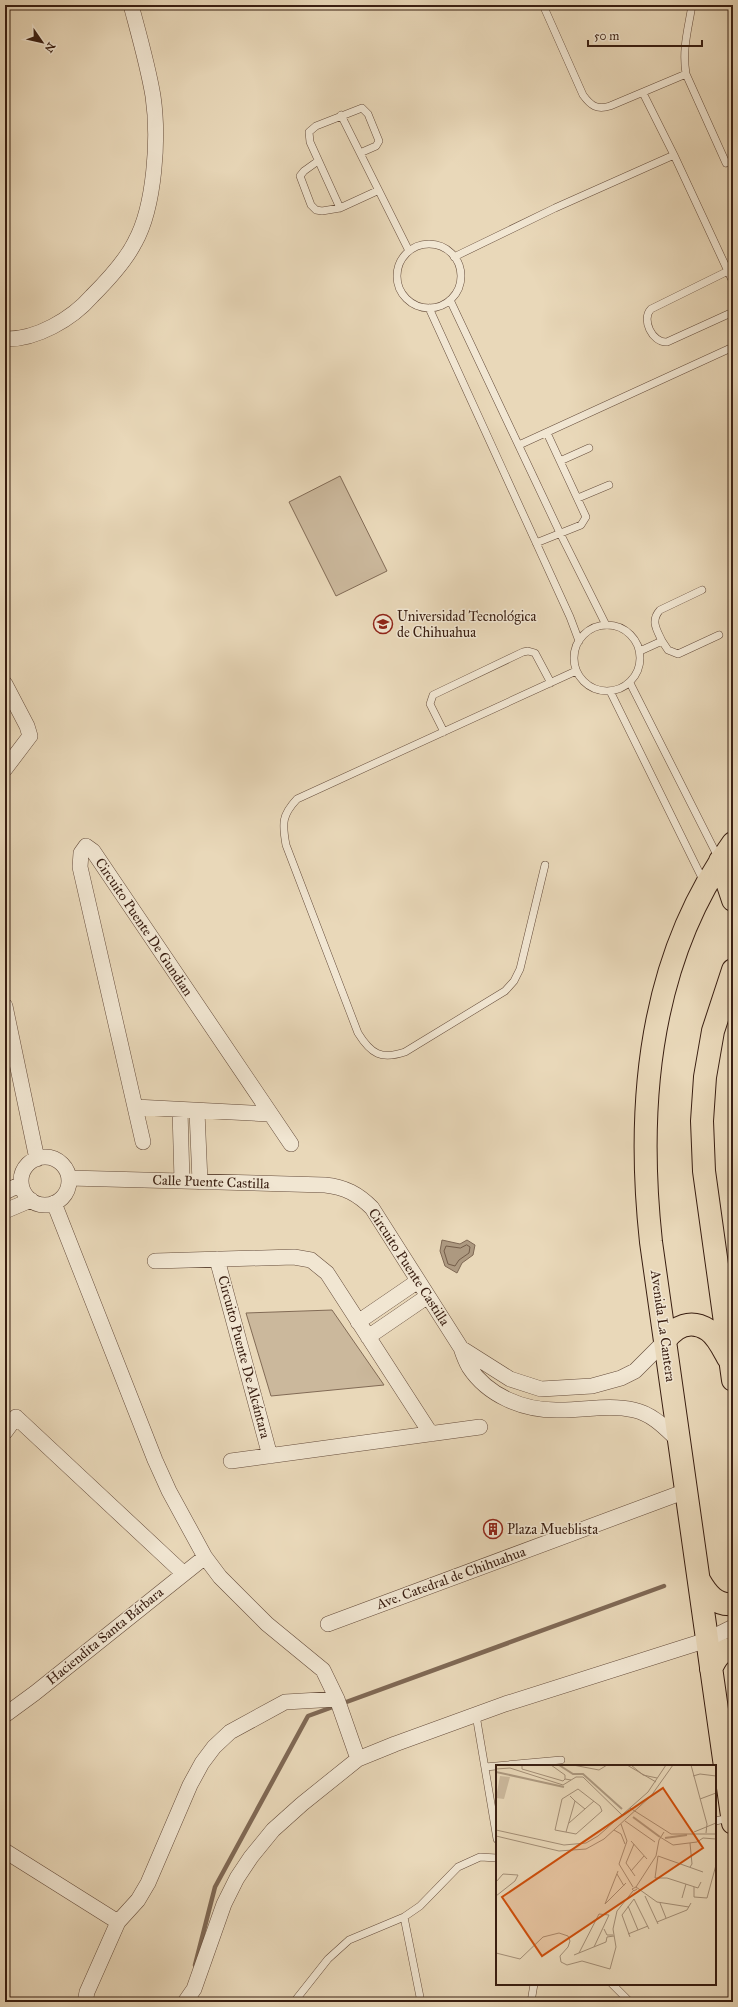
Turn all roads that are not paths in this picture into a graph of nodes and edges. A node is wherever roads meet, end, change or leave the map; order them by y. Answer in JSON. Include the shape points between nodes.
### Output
{"nodes":[{"id":1,"x":131,"y":5,"type":"edge"},
{"id":2,"x":543,"y":5,"type":"edge"},
{"id":3,"x":692,"y":5,"type":"edge"},
{"id":4,"x":686,"y":74,"type":"junction"},
{"id":5,"x":643,"y":93,"type":"junction"},
{"id":6,"x":341,"y":115,"type":"junction"},
{"id":7,"x":360,"y":153,"type":"junction"},
{"id":8,"x":674,"y":155,"type":"junction"},
{"id":9,"x":318,"y":160,"type":"junction"},
{"id":10,"x":726,"y":163,"type":"dead end"},
{"id":11,"x":377,"y":192,"type":"junction"},
{"id":12,"x":340,"y":208,"type":"junction"},
{"id":13,"x":409,"y":251,"type":"junction"},
{"id":14,"x":454,"y":257,"type":"junction"},
{"id":15,"x":728,"y":270,"type":"junction"},
{"id":16,"x":733,"y":282,"type":"edge"},
{"id":17,"x":450,"y":300,"type":"junction"},
{"id":18,"x":429,"y":308,"type":"junction"},
{"id":19,"x":733,"y":312,"type":"edge"},
{"id":20,"x":5,"y":339,"type":"edge"},
{"id":21,"x":733,"y":347,"type":"edge"},
{"id":22,"x":547,"y":433,"type":"junction"},
{"id":23,"x":519,"y":445,"type":"junction"},
{"id":24,"x":589,"y":448,"type":"dead end"},
{"id":25,"x":560,"y":461,"type":"junction"},
{"id":26,"x":609,"y":485,"type":"dead end"},
{"id":27,"x":578,"y":498,"type":"junction"},
{"id":28,"x":560,"y":533,"type":"junction"},
{"id":29,"x":536,"y":543,"type":"junction"},
{"id":30,"x":702,"y":590,"type":"dead end"},
{"id":31,"x":606,"y":625,"type":"junction"},
{"id":32,"x":718,"y":635,"type":"dead end"},
{"id":33,"x":578,"y":641,"type":"junction"},
{"id":34,"x":662,"y":641,"type":"junction"},
{"id":35,"x":640,"y":651,"type":"junction"},
{"id":36,"x":576,"y":672,"type":"junction"},
{"id":37,"x":551,"y":683,"type":"junction"},
{"id":38,"x":630,"y":683,"type":"junction"},
{"id":39,"x":5,"y":684,"type":"edge"},
{"id":40,"x":610,"y":692,"type":"junction"},
{"id":41,"x":444,"y":732,"type":"junction"},
{"id":42,"x":5,"y":769,"type":"edge"},
{"id":43,"x":733,"y":843,"type":"edge"},
{"id":44,"x":720,"y":861,"type":"junction"},
{"id":45,"x":545,"y":866,"type":"dead end"},
{"id":46,"x":706,"y":885,"type":"junction"},
{"id":47,"x":733,"y":900,"type":"edge"},
{"id":48,"x":733,"y":970,"type":"edge"},
{"id":49,"x":5,"y":1006,"type":"edge"},
{"id":50,"x":136,"y":1108,"type":"junction"},
{"id":51,"x":180,"y":1110,"type":"junction"},
{"id":52,"x":197,"y":1110,"type":"junction"},
{"id":53,"x":270,"y":1114,"type":"junction"},
{"id":54,"x":143,"y":1142,"type":"dead end"},
{"id":55,"x":291,"y":1144,"type":"dead end"},
{"id":56,"x":37,"y":1159,"type":"junction"},
{"id":57,"x":69,"y":1178,"type":"junction"},
{"id":58,"x":182,"y":1181,"type":"junction"},
{"id":59,"x":200,"y":1182,"type":"junction"},
{"id":60,"x":21,"y":1184,"type":"junction"},
{"id":61,"x":352,"y":1191,"type":"joint"},
{"id":62,"x":5,"y":1192,"type":"edge"},
{"id":63,"x":31,"y":1200,"type":"junction"},
{"id":64,"x":54,"y":1203,"type":"junction"},
{"id":65,"x":5,"y":1211,"type":"edge"},
{"id":66,"x":217,"y":1259,"type":"junction"},
{"id":67,"x":155,"y":1261,"type":"dead end"},
{"id":68,"x":418,"y":1280,"type":"junction"},
{"id":69,"x":428,"y":1296,"type":"junction"},
{"id":70,"x":358,"y":1322,"type":"junction"},
{"id":71,"x":368,"y":1337,"type":"junction"},
{"id":72,"x":665,"y":1341,"type":"junction"},
{"id":73,"x":461,"y":1348,"type":"junction"},
{"id":74,"x":732,"y":1371,"type":"edge"},
{"id":75,"x":592,"y":1386,"type":"junction"},
{"id":76,"x":594,"y":1407,"type":"junction"},
{"id":77,"x":480,"y":1427,"type":"dead end"},
{"id":78,"x":5,"y":1432,"type":"edge"},
{"id":79,"x":431,"y":1434,"type":"junction"},
{"id":80,"x":679,"y":1441,"type":"junction"},
{"id":81,"x":270,"y":1456,"type":"junction"},
{"id":82,"x":231,"y":1461,"type":"dead end"},
{"id":83,"x":686,"y":1491,"type":"junction"},
{"id":84,"x":205,"y":1557,"type":"junction"},
{"id":85,"x":183,"y":1573,"type":"junction"},
{"id":86,"x":699,"y":1580,"type":"junction"},
{"id":87,"x":733,"y":1604,"type":"edge"},
{"id":88,"x":328,"y":1624,"type":"dead end"},
{"id":89,"x":733,"y":1627,"type":"edge"},
{"id":90,"x":707,"y":1640,"type":"junction"},
{"id":91,"x":733,"y":1648,"type":"edge"},
{"id":92,"x":711,"y":1669,"type":"junction"},
{"id":93,"x":337,"y":1699,"type":"junction"},
{"id":94,"x":5,"y":1715,"type":"edge"},
{"id":95,"x":476,"y":1715,"type":"junction"},
{"id":96,"x":358,"y":1759,"type":"junction"},
{"id":97,"x":561,"y":1760,"type":"dead end"},
{"id":98,"x":507,"y":1765,"type":"edge"},
{"id":99,"x":496,"y":1766,"type":"edge"},
{"id":100,"x":485,"y":1767,"type":"junction"},
{"id":101,"x":727,"y":1820,"type":"edge"},
{"id":102,"x":496,"y":1833,"type":"edge"},
{"id":103,"x":5,"y":1851,"type":"edge"},
{"id":104,"x":496,"y":1858,"type":"edge"},
{"id":105,"x":404,"y":1917,"type":"junction"},
{"id":106,"x":118,"y":1922,"type":"junction"},
{"id":107,"x":534,"y":1985,"type":"edge"},
{"id":108,"x":613,"y":1985,"type":"edge"},
{"id":109,"x":193,"y":1996,"type":"edge"},
{"id":110,"x":85,"y":2002,"type":"edge"},
{"id":111,"x":185,"y":2002,"type":"edge"},
{"id":112,"x":294,"y":2002,"type":"edge"},
{"id":113,"x":422,"y":2002,"type":"edge"},
{"id":114,"x":531,"y":2002,"type":"edge"},
{"id":115,"x":630,"y":2002,"type":"edge"}],
"edges":[{"from":1,"to":20,"type":"street","via":[[148,74],[155,120],[152,181],[143,225],[124,260],[86,303],[48,329],[26,337]]},
{"from":2,"to":5,"type":"lane","via":[[588,102],[601,109]]},
{"from":3,"to":4,"type":"lane","via":[[684,59]]},
{"from":4,"to":5,"type":"lane"},
{"from":4,"to":10,"type":"lane"},
{"from":5,"to":8,"type":"lane"},
{"from":6,"to":7,"type":"lane"},
{"from":6,"to":7,"type":"lane","via":[[358,109],[365,110],[368,114],[379,141],[376,146]]},
{"from":6,"to":9,"type":"lane","via":[[316,126],[309,132],[310,142]]},
{"from":7,"to":11,"type":"lane"},
{"from":8,"to":14,"type":"lane"},
{"from":8,"to":15,"type":"lane"},
{"from":9,"to":12,"type":"lane"},
{"from":9,"to":12,"type":"lane","via":[[300,176],[311,205],[322,211]]},
{"from":11,"to":12,"type":"lane"},
{"from":11,"to":13,"type":"lane"},
{"from":13,"to":14,"type":"lane","via":[[427,244],[442,248]]},
{"from":13,"to":18,"type":"lane","via":[[398,266],[397,283],[409,301],[421,308]]},
{"from":14,"to":17,"type":"lane","via":[[461,274],[456,293]]},
{"from":15,"to":16,"type":"lane"},
{"from":15,"to":19,"type":"lane","via":[[651,309],[646,315],[646,320],[654,337],[661,343]]},
{"from":17,"to":18,"type":"lane","via":[[440,306]]},
{"from":17,"to":23,"type":"lane"},
{"from":18,"to":29,"type":"lane"},
{"from":21,"to":22,"type":"lane"},
{"from":22,"to":23,"type":"lane"},
{"from":22,"to":25,"type":"lane"},
{"from":23,"to":28,"type":"lane"},
{"from":24,"to":25,"type":"lane"},
{"from":25,"to":27,"type":"lane"},
{"from":26,"to":27,"type":"lane"},
{"from":27,"to":28,"type":"lane","via":[[586,520],[581,525]]},
{"from":28,"to":29,"type":"lane"},
{"from":28,"to":31,"type":"lane"},
{"from":29,"to":33,"type":"lane"},
{"from":30,"to":34,"type":"lane","via":[[660,610],[654,622]]},
{"from":31,"to":33,"type":"lane","via":[[595,627]]},
{"from":31,"to":35,"type":"lane","via":[[617,626],[628,632]]},
{"from":32,"to":34,"type":"lane","via":[[678,654],[668,650]]},
{"from":33,"to":36,"type":"lane","via":[[574,656]]},
{"from":34,"to":35,"type":"lane"},
{"from":35,"to":38,"type":"lane","via":[[638,668]]},
{"from":36,"to":37,"type":"lane"},
{"from":36,"to":40,"type":"lane","via":[[590,687]]},
{"from":37,"to":41,"type":"lane"},
{"from":37,"to":41,"type":"lane","via":[[534,653],[524,652],[433,695],[430,704]]},
{"from":38,"to":40,"type":"lane"},
{"from":38,"to":44,"type":"lane"},
{"from":39,"to":42,"type":"street","via":[[30,736]]},
{"from":40,"to":46,"type":"lane"},
{"from":41,"to":45,"type":"lane","via":[[297,799],[285,817],[283,827],[289,852],[358,1034],[372,1051],[392,1056],[405,1052],[505,991],[520,969]]},
{"from":43,"to":44,"type":"main road","name":"Avenida La Cantera"},
{"from":44,"to":46,"type":"main road","name":"Avenida La Cantera"},
{"from":44,"to":47,"type":"main road"},
{"from":46,"to":72,"type":"main road","name":"Avenida La Cantera","via":[[685,929],[661,998],[649,1072],[644,1146],[646,1202]]},
{"from":48,"to":74,"type":"main road","via":[[714,1031],[705,1078],[702,1121],[704,1171]]},
{"from":49,"to":56,"type":"street"},
{"from":50,"to":51,"type":"street"},
{"from":50,"to":53,"type":"street","name":"Circuito Puente De Gundian","via":[[80,867],[81,853],[86,846],[93,851]]},
{"from":50,"to":54,"type":"street","name":"Circuito Puente De Gundian"},
{"from":51,"to":52,"type":"street"},
{"from":51,"to":58,"type":"street"},
{"from":52,"to":53,"type":"street"},
{"from":52,"to":59,"type":"street"},
{"from":53,"to":55,"type":"street","name":"Circuito Puente De Gundian"},
{"from":56,"to":57,"type":"street","via":[[49,1157],[60,1162],[68,1172]]},
{"from":56,"to":60,"type":"street","via":[[26,1166]]},
{"from":57,"to":58,"type":"street","name":"Calle Puente Castilla"},
{"from":57,"to":64,"type":"street","via":[[68,1190]]},
{"from":58,"to":59,"type":"street","name":"Calle Puente Castilla"},
{"from":59,"to":61,"type":"street","name":"Calle Puente Castilla","via":[[325,1185]]},
{"from":60,"to":62,"type":"street"},
{"from":60,"to":63,"type":"street","via":[[26,1196]]},
{"from":61,"to":68,"type":"street","name":"Circuito Puente Castilla","via":[[372,1208]]},
{"from":63,"to":64,"type":"street","via":[[42,1205]]},
{"from":63,"to":65,"type":"street"},
{"from":64,"to":84,"type":"street","via":[[155,1460]]},
{"from":66,"to":67,"type":"street","name":"Circuito Puente De Alcántara"},
{"from":66,"to":70,"type":"street","name":"Circuito Puente De Alcántara","via":[[294,1257],[311,1260],[326,1273]]},
{"from":66,"to":81,"type":"street","name":"Circuito Puente De Alcántara"},
{"from":68,"to":69,"type":"street","name":"Circuito Puente Castilla"},
{"from":68,"to":70,"type":"street"},
{"from":69,"to":71,"type":"street"},
{"from":69,"to":73,"type":"street","name":"Circuito Puente Castilla"},
{"from":70,"to":71,"type":"street","name":"Circuito Puente De Alcántara"},
{"from":71,"to":79,"type":"street","name":"Circuito Puente De Alcántara"},
{"from":72,"to":74,"type":"main road","via":[[671,1332],[680,1326],[690,1324],[708,1330],[714,1336]]},
{"from":72,"to":75,"type":"street","name":"Circuito Puente Castilla","via":[[635,1371]]},
{"from":72,"to":80,"type":"main road","name":"Avenida La Cantera"},
{"from":73,"to":75,"type":"street","name":"Circuito Puente Castilla","via":[[496,1372],[526,1385],[541,1389]]},
{"from":73,"to":76,"type":"street","name":"Circuito Puente Castilla","via":[[469,1367],[480,1380],[508,1400],[539,1409]]},
{"from":75,"to":76,"type":"street"},
{"from":76,"to":80,"type":"street","name":"Circuito Puente Castilla","via":[[636,1410],[657,1421]]},
{"from":77,"to":79,"type":"street","name":"Circuito Puente De Alcántara"},
{"from":78,"to":85,"type":"street","via":[[16,1417]]},
{"from":79,"to":81,"type":"street","name":"Circuito Puente De Alcántara"},
{"from":80,"to":83,"type":"main road","name":"Avenida La Cantera"},
{"from":81,"to":82,"type":"street","name":"Circuito Puente De Alcántara"},
{"from":83,"to":86,"type":"main road","name":"Avenida La Cantera"},
{"from":83,"to":88,"type":"street","name":"Ave. Catedral de Chihuahua"},
{"from":84,"to":85,"type":"street","name":"Haciendita Santa Bárbara"},
{"from":84,"to":93,"type":"street","via":[[220,1577],[267,1624],[323,1670]]},
{"from":85,"to":94,"type":"street","name":"Haciendita Santa Bárbara"},
{"from":86,"to":87,"type":"main road","via":[[708,1595],[719,1602]]},
{"from":86,"to":90,"type":"main road","name":"Avenida La Cantera"},
{"from":89,"to":90,"type":"street"},
{"from":90,"to":92,"type":"main road","name":"Avenida La Cantera"},
{"from":90,"to":95,"type":"street"},
{"from":91,"to":92,"type":"main road","via":[[716,1657]]},
{"from":92,"to":101,"type":"main road","name":"Avenida La Cantera"},
{"from":93,"to":96,"type":"street"},
{"from":93,"to":106,"type":"street","via":[[285,1702],[230,1732],[214,1747],[190,1784],[148,1883],[138,1900]]},
{"from":95,"to":96,"type":"street"},
{"from":95,"to":100,"type":"lane"},
{"from":96,"to":109,"type":"street","via":[[273,1830],[251,1857],[224,1904]]},
{"from":97,"to":98,"type":"lane"},
{"from":99,"to":100,"type":"lane"},
{"from":100,"to":102,"type":"lane"},
{"from":103,"to":106,"type":"street"},
{"from":104,"to":105,"type":"lane","via":[[480,1857],[458,1866],[420,1906]]},
{"from":105,"to":112,"type":"lane","via":[[344,1944],[315,1974]]},
{"from":105,"to":113,"type":"lane"},
{"from":106,"to":110,"type":"street"},
{"from":107,"to":114,"type":"lane"},
{"from":108,"to":115,"type":"lane"},
{"from":109,"to":111,"type":"street"}]}
